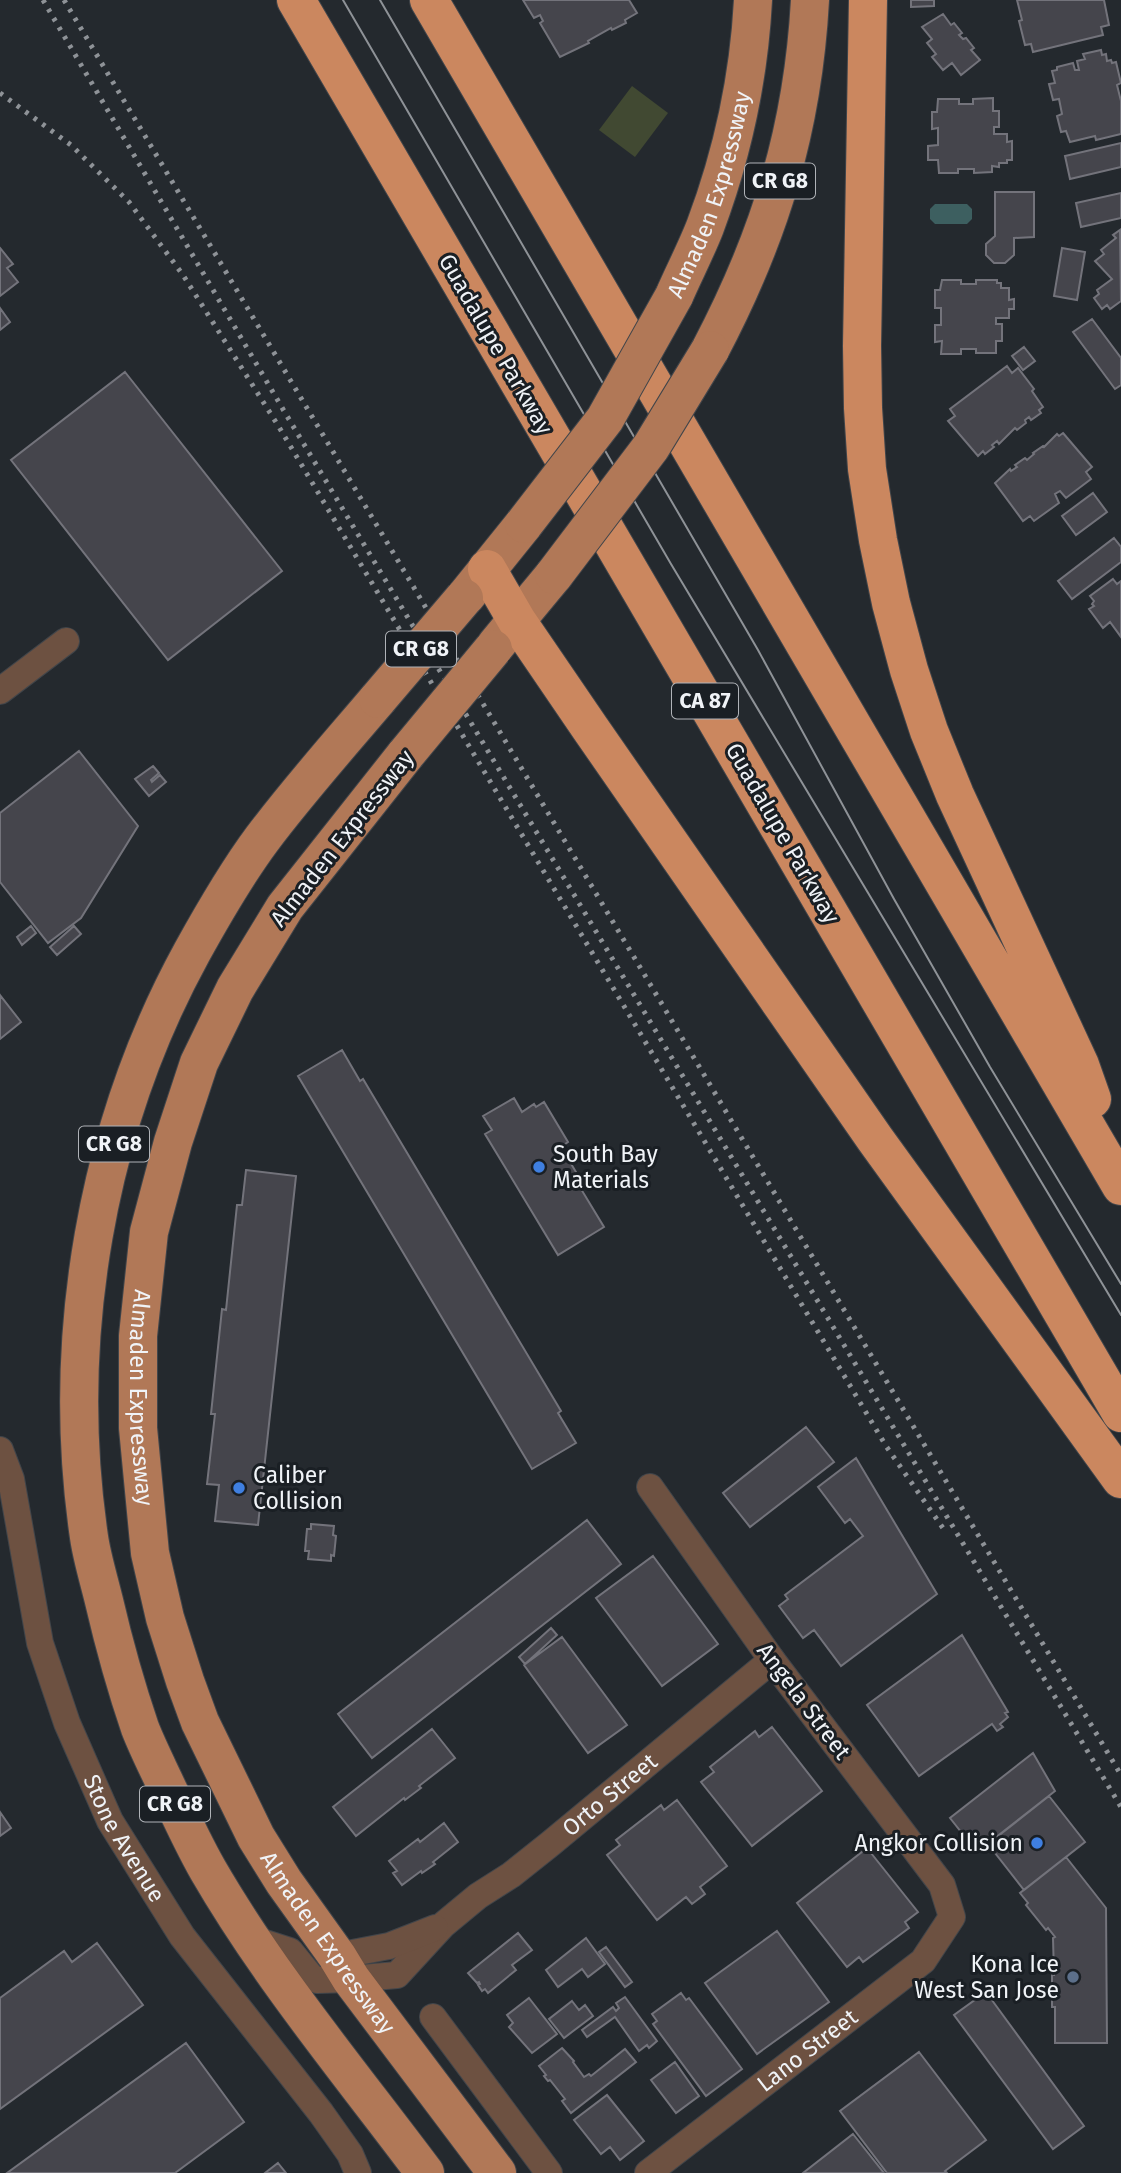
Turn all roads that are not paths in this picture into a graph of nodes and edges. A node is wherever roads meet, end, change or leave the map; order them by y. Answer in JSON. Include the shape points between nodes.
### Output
{"nodes":[{"id":1,"x":296,"y":0,"type":"edge"},
{"id":2,"x":429,"y":0,"type":"edge"},
{"id":3,"x":753,"y":0,"type":"edge"},
{"id":4,"x":810,"y":0,"type":"edge"},
{"id":5,"x":868,"y":0,"type":"edge"},
{"id":6,"x":476,"y":583,"type":"junction"},
{"id":7,"x":517,"y":621,"type":"junction"},
{"id":8,"x":65,"y":642,"type":"dead end"},
{"id":9,"x":0,"y":691,"type":"edge"},
{"id":10,"x":1094,"y":1139,"type":"junction"},
{"id":11,"x":1121,"y":1186,"type":"edge"},
{"id":12,"x":1118,"y":1407,"type":"edge"},
{"id":13,"x":0,"y":1450,"type":"edge"},
{"id":14,"x":1113,"y":1467,"type":"edge"},
{"id":15,"x":650,"y":1487,"type":"dead end"},
{"id":16,"x":772,"y":1660,"type":"junction"},
{"id":17,"x":953,"y":1917,"type":"joint"},
{"id":18,"x":253,"y":1939,"type":"junction"},
{"id":19,"x":344,"y":1968,"type":"junction"},
{"id":20,"x":433,"y":2017,"type":"dead end"},
{"id":21,"x":358,"y":2173,"type":"edge"},
{"id":22,"x":425,"y":2173,"type":"edge"},
{"id":23,"x":498,"y":2173,"type":"edge"},
{"id":24,"x":549,"y":2173,"type":"edge"},
{"id":25,"x":648,"y":2173,"type":"edge"}],
"edges":[{"from":1,"to":12,"type":"highway","name":"Guadalupe Parkway","number":"CA 87"},
{"from":2,"to":10,"type":"highway"},
{"from":3,"to":6,"type":"main road","name":"Almaden Expressway","number":"CR G8","bridge":true,"via":[[737,118],[723,176],[674,296],[604,419]]},
{"from":4,"to":7,"type":"main road","name":"Almaden Expressway","number":"CR G8","bridge":true,"via":[[808,46],[794,131],[773,208],[741,288],[710,350],[651,447]]},
{"from":5,"to":10,"type":"highway","via":[[863,408],[878,540],[905,657],[929,731],[1080,1065],[1095,1105]]},
{"from":6,"to":7,"type":"highway"},
{"from":6,"to":18,"type":"main road","name":"Almaden Expressway","number":"CR G8","bridge":true,"via":[[260,841],[192,951],[158,1018],[129,1093],[97,1217],[85,1292],[80,1375],[89,1540],[141,1732],[208,1870]]},
{"from":7,"to":14,"type":"highway","via":[[867,1127]]},
{"from":7,"to":19,"type":"main road","name":"Almaden Expressway","number":"CR G8","bridge":true,"via":[[285,907],[235,989],[199,1063],[149,1232],[138,1336],[138,1428],[150,1553],[165,1618],[200,1722],[256,1837]]},
{"from":8,"to":9,"type":"street"},
{"from":10,"to":11,"type":"highway"},
{"from":13,"to":21,"type":"street","name":"Stone Avenue","via":[[11,1479],[40,1643],[67,1723],[110,1822],[182,1936],[321,2113]]},
{"from":15,"to":16,"type":"street","name":"Angela Street"},
{"from":16,"to":17,"type":"street","name":"Angela Street","via":[[942,1885]]},
{"from":16,"to":19,"type":"street","name":"Orto Street","via":[[550,1844],[443,1925]]},
{"from":17,"to":25,"type":"street","name":"Lano Street","via":[[923,1961]]},
{"from":18,"to":19,"type":"street","name":"Orto Street","via":[[290,1951],[317,1980]]},
{"from":18,"to":22,"type":"main road","name":"Almaden Expressway","number":"CR G8"},
{"from":19,"to":23,"type":"main road","name":"Almaden Expressway","number":"CR G8"},
{"from":20,"to":24,"type":"street"}]}
